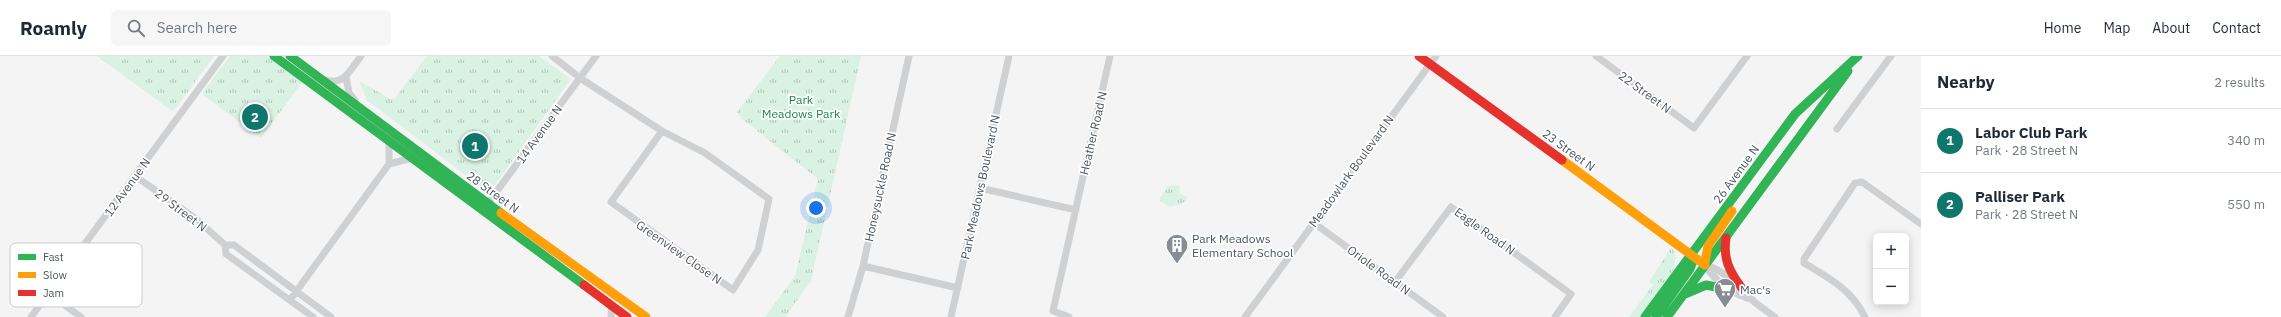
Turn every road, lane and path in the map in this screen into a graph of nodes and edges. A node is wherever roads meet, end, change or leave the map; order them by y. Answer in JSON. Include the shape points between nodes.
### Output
{"nodes":[{"id":1,"x":223,"y":56,"type":"edge"},
{"id":2,"x":274,"y":56,"type":"edge"},
{"id":3,"x":290,"y":56,"type":"edge"},
{"id":4,"x":361,"y":56,"type":"edge"},
{"id":5,"x":552,"y":56,"type":"edge"},
{"id":6,"x":596,"y":56,"type":"edge"},
{"id":7,"x":909,"y":56,"type":"edge"},
{"id":8,"x":1009,"y":56,"type":"edge"},
{"id":9,"x":1110,"y":56,"type":"edge"},
{"id":10,"x":1419,"y":56,"type":"edge"},
{"id":11,"x":1436,"y":56,"type":"edge"},
{"id":12,"x":1596,"y":56,"type":"edge"},
{"id":13,"x":1747,"y":56,"type":"edge"},
{"id":14,"x":1858,"y":56,"type":"edge"},
{"id":15,"x":1891,"y":56,"type":"edge"},
{"id":16,"x":1430,"y":64,"type":"junction"},
{"id":17,"x":318,"y":77,"type":"junction"},
{"id":18,"x":346,"y":77,"type":"junction"},
{"id":19,"x":580,"y":78,"type":"junction"},
{"id":20,"x":362,"y":108,"type":"junction"},
{"id":21,"x":1838,"y":130,"type":"dead end"},
{"id":22,"x":662,"y":131,"type":"junction"},
{"id":23,"x":390,"y":142,"type":"junction"},
{"id":24,"x":412,"y":158,"type":"junction"},
{"id":25,"x":1761,"y":160,"type":"junction"},
{"id":26,"x":389,"y":164,"type":"junction"},
{"id":27,"x":136,"y":176,"type":"junction"},
{"id":28,"x":980,"y":188,"type":"junction"},
{"id":29,"x":488,"y":203,"type":"junction"},
{"id":30,"x":1076,"y":210,"type":"junction"},
{"id":31,"x":483,"y":212,"type":"junction"},
{"id":32,"x":1314,"y":223,"type":"junction"},
{"id":33,"x":1921,"y":224,"type":"edge"},
{"id":34,"x":1727,"y":236,"type":"junction"},
{"id":35,"x":86,"y":243,"type":"edge"},
{"id":36,"x":225,"y":245,"type":"junction"},
{"id":37,"x":1692,"y":255,"type":"junction"},
{"id":38,"x":1704,"y":265,"type":"junction"},
{"id":39,"x":863,"y":266,"type":"junction"},
{"id":40,"x":1395,"y":282,"type":"junction"},
{"id":41,"x":1741,"y":287,"type":"junction"},
{"id":42,"x":958,"y":288,"type":"junction"},
{"id":43,"x":1731,"y":290,"type":"junction"},
{"id":44,"x":296,"y":292,"type":"junction"},
{"id":45,"x":1682,"y":295,"type":"junction"},
{"id":46,"x":290,"y":300,"type":"junction"},
{"id":47,"x":1753,"y":300,"type":"junction"},
{"id":48,"x":612,"y":306,"type":"junction"},
{"id":49,"x":38,"y":307,"type":"edge"},
{"id":50,"x":67,"y":307,"type":"edge"},
{"id":51,"x":31,"y":317,"type":"edge"},
{"id":52,"x":81,"y":317,"type":"edge"},
{"id":53,"x":313,"y":317,"type":"edge"},
{"id":54,"x":331,"y":317,"type":"edge"},
{"id":55,"x":611,"y":317,"type":"edge"},
{"id":56,"x":627,"y":317,"type":"edge"},
{"id":57,"x":646,"y":317,"type":"edge"},
{"id":58,"x":848,"y":317,"type":"edge"},
{"id":59,"x":951,"y":317,"type":"edge"},
{"id":60,"x":1069,"y":317,"type":"edge"},
{"id":61,"x":1245,"y":317,"type":"edge"},
{"id":62,"x":1443,"y":317,"type":"edge"},
{"id":63,"x":1555,"y":317,"type":"edge"},
{"id":64,"x":1645,"y":317,"type":"edge"},
{"id":65,"x":1656,"y":317,"type":"edge"},
{"id":66,"x":1667,"y":317,"type":"edge"},
{"id":67,"x":1775,"y":317,"type":"edge"},
{"id":68,"x":1865,"y":317,"type":"edge"}],
"edges":[{"from":1,"to":27,"type":"street","name":"12 Avenue N"},
{"from":2,"to":23,"type":"main road","name":"28 Street N"},
{"from":3,"to":17,"type":"main road","name":"28 Street N"},
{"from":4,"to":18,"type":"street"},
{"from":5,"to":19,"type":"street","name":"Greenview Close N"},
{"from":6,"to":19,"type":"street","name":"14 Avenue N"},
{"from":7,"to":39,"type":"street","name":"Honeysuckle Road N"},
{"from":8,"to":28,"type":"street","name":"Park Meadows Boulevard N"},
{"from":9,"to":30,"type":"street","name":"Heather Road N"},
{"from":10,"to":16,"type":"main road","name":"23 Street N"},
{"from":11,"to":16,"type":"street","name":"Meadowlark Boulevard N"},
{"from":12,"to":13,"type":"street","name":"22 Street N","via":[[1694,128]]},
{"from":14,"to":25,"type":"main road","name":"26 Avenue N","via":[[1795,114]]},
{"from":14,"to":34,"type":"main road","name":"26 Avenue N"},
{"from":15,"to":21,"type":"street"},
{"from":16,"to":32,"type":"street","name":"Meadowlark Boulevard N"},
{"from":16,"to":37,"type":"main road","name":"23 Street N"},
{"from":17,"to":18,"type":"street","via":[[334,82]]},
{"from":17,"to":20,"type":"main road","name":"28 Street N"},
{"from":18,"to":20,"type":"street","via":[[349,93]]},
{"from":19,"to":22,"type":"street","name":"Greenview Close N"},
{"from":19,"to":29,"type":"street","name":"14 Avenue N"},
{"from":20,"to":29,"type":"main road","name":"28 Street N"},
{"from":22,"to":22,"type":"street","name":"Greenview Close N","via":[[703,153],[769,200],[758,250],[733,290],[611,202]]},
{"from":23,"to":24,"type":"main road","name":"28 Street N"},
{"from":23,"to":26,"type":"street"},
{"from":24,"to":26,"type":"street"},
{"from":24,"to":31,"type":"main road","name":"28 Street N"},
{"from":25,"to":37,"type":"main road","name":"26 Avenue N"},
{"from":25,"to":38,"type":"main road","via":[[1752,181],[1708,246]]},
{"from":26,"to":44,"type":"street"},
{"from":27,"to":35,"type":"street","name":"12 Avenue N"},
{"from":27,"to":36,"type":"street","name":"29 Street N","via":[[195,218]]},
{"from":28,"to":30,"type":"street"},
{"from":28,"to":42,"type":"street","name":"Park Meadows Boulevard N"},
{"from":29,"to":31,"type":"street","name":"14 Avenue N"},
{"from":29,"to":57,"type":"main road","name":"28 Street N"},
{"from":30,"to":60,"type":"street","name":"Heather Road N","via":[[1053,311]]},
{"from":31,"to":48,"type":"main road","name":"28 Street N"},
{"from":32,"to":40,"type":"street","name":"Oriole Road N"},
{"from":32,"to":61,"type":"street","name":"Meadowlark Boulevard N"},
{"from":33,"to":68,"type":"street","via":[[1862,182],[1855,183],[1804,259],[1804,263],[1841,286],[1859,304]]},
{"from":34,"to":38,"type":"main road","name":"26 Avenue N"},
{"from":34,"to":41,"type":"main road","via":[[1723,251],[1724,259]]},
{"from":36,"to":44,"type":"street","via":[[234,245]]},
{"from":36,"to":46,"type":"street","via":[[226,254]]},
{"from":37,"to":38,"type":"main road","name":"23 Street N"},
{"from":37,"to":64,"type":"main road","name":"26 Avenue N"},
{"from":37,"to":65,"type":"main road","via":[[1690,269]]},
{"from":38,"to":41,"type":"street","name":"23 Street N","via":[[1714,267]]},
{"from":38,"to":43,"type":"street","name":"23 Street N","via":[[1709,273]]},
{"from":38,"to":45,"type":"main road","name":"26 Avenue N"},
{"from":39,"to":42,"type":"street"},
{"from":39,"to":58,"type":"street","name":"Honeysuckle Road N"},
{"from":40,"to":62,"type":"street","name":"Oriole Road N"},
{"from":40,"to":63,"type":"street","name":"Eagle Road N","via":[[1451,207],[1572,294]]},
{"from":41,"to":47,"type":"street","name":"23 Street N"},
{"from":42,"to":59,"type":"street","name":"Park Meadows Boulevard N"},
{"from":43,"to":45,"type":"main road","via":[[1706,285]]},
{"from":43,"to":47,"type":"street","name":"23 Street N","via":[[1740,297]]},
{"from":44,"to":46,"type":"street"},
{"from":44,"to":54,"type":"street"},
{"from":45,"to":66,"type":"main road","name":"26 Avenue N"},
{"from":46,"to":53,"type":"street"},
{"from":47,"to":67,"type":"street","name":"23 Street N"},
{"from":48,"to":55,"type":"street"},
{"from":48,"to":56,"type":"main road","name":"28 Street N"},
{"from":49,"to":51,"type":"street","name":"12 Avenue N"},
{"from":50,"to":52,"type":"street"}]}
